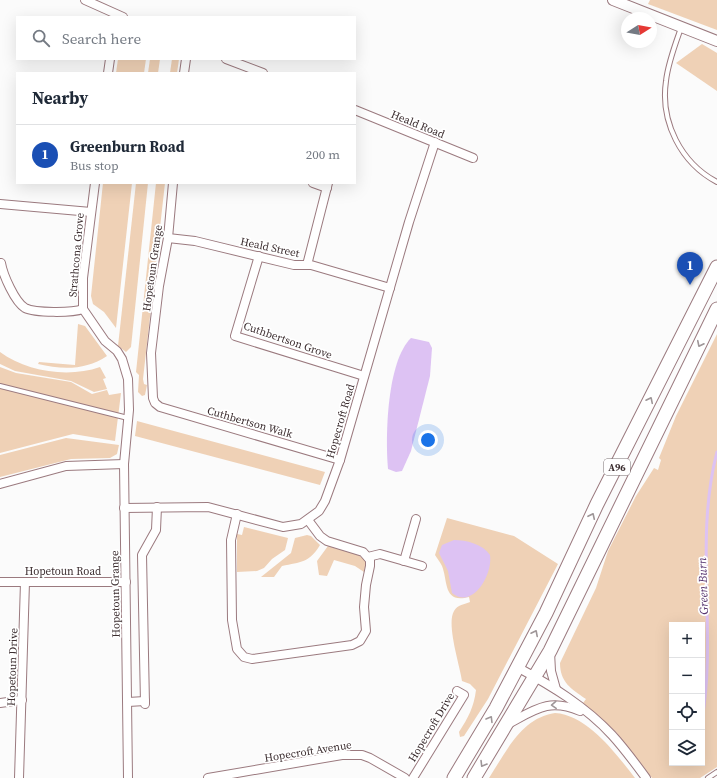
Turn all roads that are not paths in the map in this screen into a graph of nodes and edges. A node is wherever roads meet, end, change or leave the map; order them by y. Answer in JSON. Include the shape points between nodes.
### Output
{"nodes":[{"id":1,"x":85,"y":0,"type":"edge"},
{"id":2,"x":613,"y":0,"type":"edge"},
{"id":3,"x":634,"y":4,"type":"edge"},
{"id":4,"x":115,"y":15,"type":"edge"},
{"id":5,"x":681,"y":28,"type":"junction"},
{"id":6,"x":717,"y":41,"type":"edge"},
{"id":7,"x":110,"y":60,"type":"edge"},
{"id":8,"x":186,"y":60,"type":"edge"},
{"id":9,"x":229,"y":60,"type":"edge"},
{"id":10,"x":108,"y":72,"type":"edge"},
{"id":11,"x":184,"y":72,"type":"edge"},
{"id":12,"x":260,"y":72,"type":"edge"},
{"id":13,"x":356,"y":110,"type":"edge"},
{"id":14,"x":434,"y":142,"type":"junction"},
{"id":15,"x":473,"y":158,"type":"dead end"},
{"id":16,"x":717,"y":182,"type":"edge"},
{"id":17,"x":95,"y":184,"type":"edge"},
{"id":18,"x":173,"y":184,"type":"edge"},
{"id":19,"x":328,"y":185,"type":"edge"},
{"id":20,"x":0,"y":204,"type":"edge"},
{"id":21,"x":91,"y":212,"type":"junction"},
{"id":22,"x":168,"y":238,"type":"junction"},
{"id":23,"x":259,"y":256,"type":"junction"},
{"id":24,"x":2,"y":263,"type":"dead end"},
{"id":25,"x":307,"y":265,"type":"junction"},
{"id":26,"x":717,"y":267,"type":"edge"},
{"id":27,"x":390,"y":288,"type":"junction"},
{"id":28,"x":717,"y":309,"type":"edge"},
{"id":29,"x":83,"y":310,"type":"junction"},
{"id":30,"x":364,"y":376,"type":"junction"},
{"id":31,"x":0,"y":386,"type":"edge"},
{"id":32,"x":155,"y":403,"type":"joint"},
{"id":33,"x":128,"y":414,"type":"junction"},
{"id":34,"x":340,"y":460,"type":"junction"},
{"id":35,"x":124,"y":464,"type":"junction"},
{"id":36,"x":0,"y":484,"type":"edge"},
{"id":37,"x":156,"y":507,"type":"junction"},
{"id":38,"x":124,"y":508,"type":"junction"},
{"id":39,"x":237,"y":514,"type":"junction"},
{"id":40,"x":416,"y":519,"type":"dead end"},
{"id":41,"x":308,"y":520,"type":"junction"},
{"id":42,"x":368,"y":557,"type":"junction"},
{"id":43,"x":404,"y":560,"type":"junction"},
{"id":44,"x":422,"y":566,"type":"dead end"},
{"id":45,"x":0,"y":582,"type":"edge"},
{"id":46,"x":25,"y":582,"type":"junction"},
{"id":47,"x":126,"y":582,"type":"junction"},
{"id":48,"x":550,"y":651,"type":"junction"},
{"id":49,"x":517,"y":667,"type":"junction"},
{"id":50,"x":535,"y":677,"type":"junction"},
{"id":51,"x":556,"y":689,"type":"junction"},
{"id":52,"x":457,"y":691,"type":"dead end"},
{"id":53,"x":22,"y":700,"type":"junction"},
{"id":54,"x":128,"y":702,"type":"junction"},
{"id":55,"x":0,"y":703,"type":"edge"},
{"id":56,"x":590,"y":715,"type":"junction"},
{"id":57,"x":506,"y":725,"type":"junction"},
{"id":58,"x":717,"y":772,"type":"edge"},
{"id":59,"x":234,"y":776,"type":"edge"},
{"id":60,"x":19,"y":778,"type":"edge"},
{"id":61,"x":128,"y":778,"type":"edge"},
{"id":62,"x":208,"y":778,"type":"edge"},
{"id":63,"x":405,"y":778,"type":"edge"},
{"id":64,"x":413,"y":778,"type":"edge"},
{"id":65,"x":454,"y":778,"type":"edge"},
{"id":66,"x":474,"y":778,"type":"edge"},
{"id":67,"x":646,"y":778,"type":"edge"},
{"id":68,"x":708,"y":778,"type":"edge"}],
"edges":[{"from":1,"to":4,"type":"street"},
{"from":2,"to":3,"type":"street"},
{"from":3,"to":5,"type":"street"},
{"from":5,"to":6,"type":"street"},
{"from":5,"to":16,"type":"lane","via":[[667,74],[666,113],[684,154],[700,171]]},
{"from":7,"to":10,"type":"street"},
{"from":8,"to":11,"type":"street"},
{"from":9,"to":12,"type":"street"},
{"from":13,"to":14,"type":"street","name":"Heald Road"},
{"from":14,"to":15,"type":"street","name":"Heald Road"},
{"from":14,"to":27,"type":"street","name":"Hopecroft Road"},
{"from":17,"to":21,"type":"street","name":"Strathcona Grove"},
{"from":18,"to":22,"type":"street","name":"Hopetoun Grange"},
{"from":19,"to":25,"type":"street"},
{"from":20,"to":21,"type":"street"},
{"from":21,"to":29,"type":"street","name":"Strathcona Grove","via":[[83,278]]},
{"from":22,"to":23,"type":"street","name":"Heald Street","via":[[195,241]]},
{"from":22,"to":32,"type":"street","name":"Hopetoun Grange","via":[[158,286],[151,352]]},
{"from":23,"to":25,"type":"street","name":"Heald Street","via":[[294,265]]},
{"from":23,"to":30,"type":"street","name":"Cuthbertson Grove","via":[[235,336]]},
{"from":24,"to":29,"type":"street","via":[[3,271],[19,303],[27,309],[72,312]]},
{"from":25,"to":27,"type":"street","name":"Heald Street"},
{"from":49,"to":26,"type":"main road","number":"A96","one_way":true},
{"from":27,"to":30,"type":"street","name":"Hopecroft Road"},
{"from":28,"to":48,"type":"main road","number":"A96","one_way":true},
{"from":29,"to":33,"type":"street","name":"Strathcona Grove","via":[[105,341],[122,359],[128,379]]},
{"from":30,"to":34,"type":"street","name":"Hopecroft Road"},
{"from":31,"to":33,"type":"lane"},
{"from":32,"to":34,"type":"street","name":"Cuthbertson Walk","via":[[160,407]]},
{"from":33,"to":35,"type":"street","name":"Hopetoun Grange"},
{"from":34,"to":41,"type":"street","name":"Hopecroft Road","via":[[324,501]]},
{"from":35,"to":36,"type":"street","via":[[66,466]]},
{"from":35,"to":38,"type":"street","name":"Hopetoun Grange"},
{"from":37,"to":38,"type":"street","name":"Hopecroft Road"},
{"from":37,"to":39,"type":"street","name":"Hopecroft Road","via":[[208,507]]},
{"from":37,"to":54,"type":"street","via":[[156,530],[142,555],[145,703]]},
{"from":38,"to":47,"type":"street","name":"Hopetoun Grange"},
{"from":39,"to":41,"type":"street","name":"Hopecroft Road","via":[[283,527]]},
{"from":39,"to":42,"type":"street","via":[[231,540],[232,620],[237,649],[247,658],[360,642],[366,631],[366,585],[370,566]]},
{"from":40,"to":43,"type":"street"},
{"from":41,"to":42,"type":"street","via":[[327,541],[363,552]]},
{"from":42,"to":43,"type":"street","via":[[380,554]]},
{"from":43,"to":44,"type":"street"},
{"from":45,"to":46,"type":"street","name":"Hopetoun Road"},
{"from":46,"to":47,"type":"street","name":"Hopetoun Road"},
{"from":46,"to":53,"type":"street","name":"Hopetoun Drive"},
{"from":47,"to":54,"type":"street","name":"Hopetoun Grange"},
{"from":48,"to":50,"type":"main road","number":"A96"},
{"from":48,"to":51,"type":"street"},
{"from":49,"to":50,"type":"street"},
{"from":65,"to":49,"type":"main road","number":"A96","one_way":true},
{"from":50,"to":51,"type":"street"},
{"from":50,"to":57,"type":"main road","number":"A96"},
{"from":51,"to":56,"type":"street"},
{"from":52,"to":64,"type":"street","name":"Hopecroft Drive","via":[[464,695]]},
{"from":53,"to":55,"type":"street"},
{"from":53,"to":60,"type":"street","name":"Hopetoun Drive"},
{"from":54,"to":61,"type":"street","name":"Hopetoun Grange"},
{"from":56,"to":57,"type":"street","one_way":true,"via":[[571,707],[554,704],[546,705]]},
{"from":56,"to":67,"type":"street","via":[[611,735]]},
{"from":57,"to":66,"type":"main road","number":"A96","one_way":true},
{"from":58,"to":68,"type":"lane"},
{"from":59,"to":62,"type":"street","name":"Hopecroft Avenue"},
{"from":59,"to":63,"type":"street","name":"Hopecroft Avenue","via":[[355,754],[370,758]]}]}
